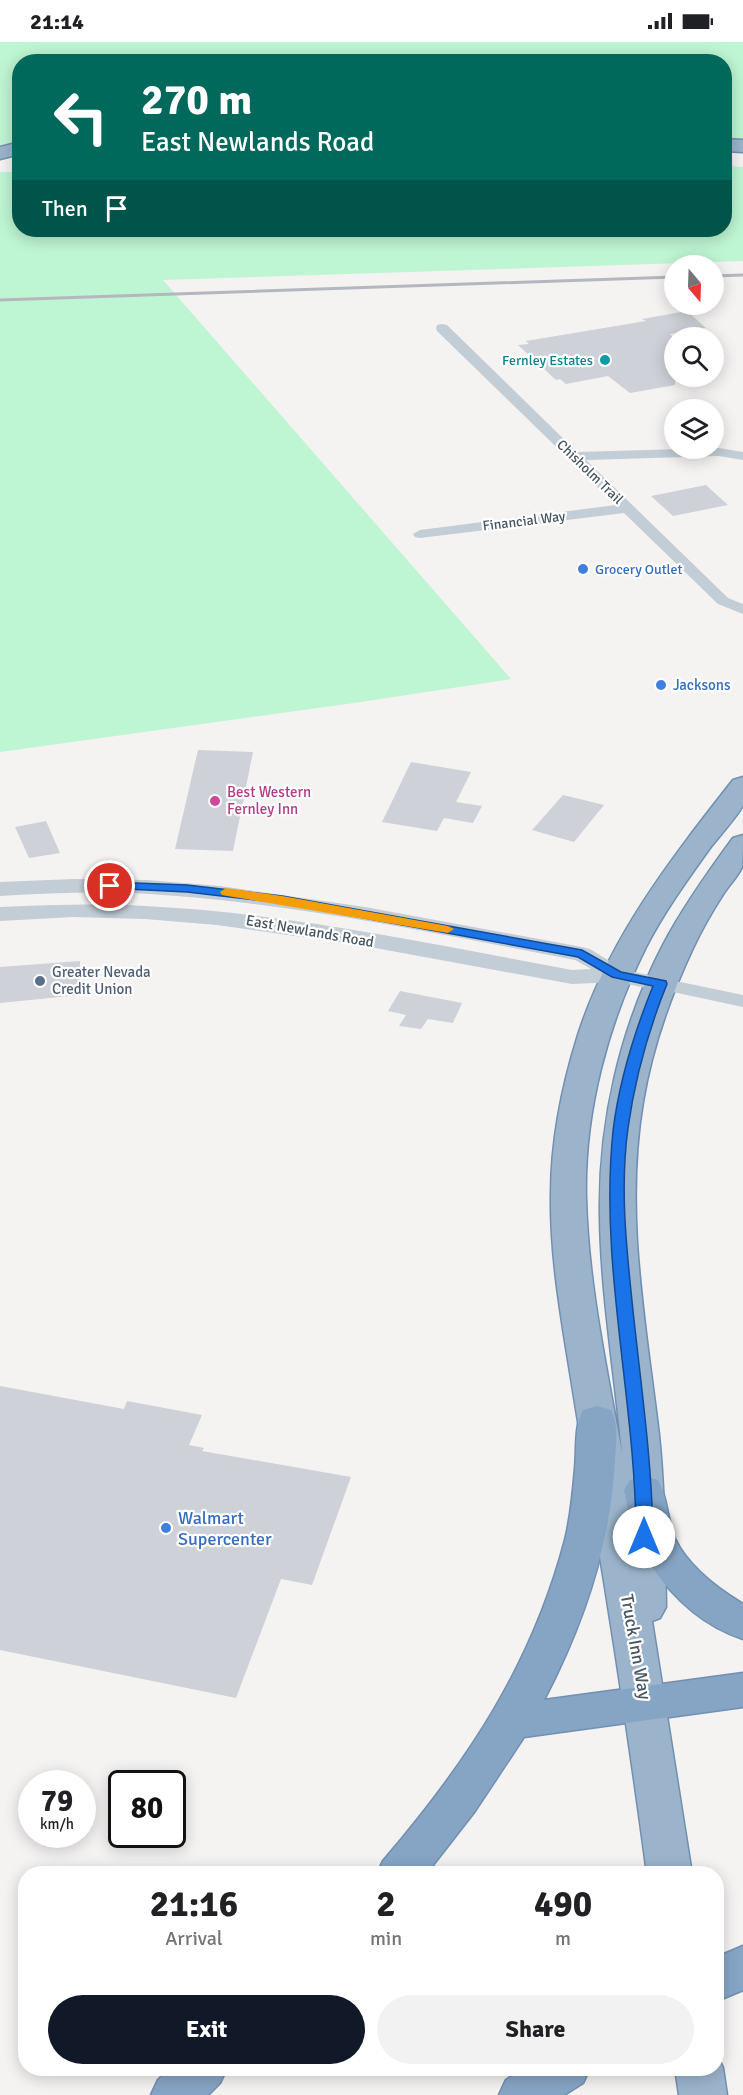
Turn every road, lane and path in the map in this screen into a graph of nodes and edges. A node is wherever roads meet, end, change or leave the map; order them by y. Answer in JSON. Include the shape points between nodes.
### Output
{"nodes":[{"id":1,"x":442,"y":328,"type":"dead end"},
{"id":2,"x":574,"y":456,"type":"junction"},
{"id":3,"x":743,"y":456,"type":"edge"},
{"id":4,"x":627,"y":508,"type":"junction"},
{"id":5,"x":420,"y":534,"type":"dead end"},
{"id":6,"x":743,"y":609,"type":"edge"},
{"id":7,"x":743,"y":786,"type":"edge"},
{"id":8,"x":743,"y":844,"type":"edge"},
{"id":9,"x":0,"y":890,"type":"edge"},
{"id":10,"x":0,"y":914,"type":"edge"},
{"id":11,"x":617,"y":975,"type":"junction"},
{"id":12,"x":661,"y":984,"type":"junction"},
{"id":13,"x":743,"y":1000,"type":"edge"},
{"id":14,"x":597,"y":1420,"type":"junction"},
{"id":15,"x":644,"y":1490,"type":"junction"},
{"id":16,"x":743,"y":1623,"type":"edge"},
{"id":17,"x":743,"y":1690,"type":"edge"},
{"id":18,"x":645,"y":1702,"type":"junction"},
{"id":19,"x":513,"y":1721,"type":"junction"},
{"id":20,"x":405,"y":1866,"type":"edge"},
{"id":21,"x":669,"y":1866,"type":"edge"},
{"id":22,"x":743,"y":1966,"type":"edge"},
{"id":23,"x":724,"y":1977,"type":"edge"},
{"id":24,"x":195,"y":2076,"type":"edge"},
{"id":25,"x":553,"y":2076,"type":"edge"},
{"id":26,"x":700,"y":2076,"type":"edge"},
{"id":27,"x":176,"y":2095,"type":"edge"},
{"id":28,"x":523,"y":2095,"type":"edge"},
{"id":29,"x":703,"y":2095,"type":"edge"}],
"edges":[{"from":1,"to":2,"type":"street","name":"Chisholm Trail"},
{"from":2,"to":3,"type":"street","via":[[719,452]]},
{"from":2,"to":4,"type":"street","name":"Chisholm Trail"},
{"from":4,"to":5,"type":"street","name":"Financial Way"},
{"from":4,"to":6,"type":"street","name":"Chisholm Trail","via":[[723,601]]},
{"from":7,"to":11,"type":"highway","name":"Truck Inn Way","via":[[662,895]]},
{"from":8,"to":12,"type":"highway","via":[[692,921]]},
{"from":9,"to":11,"type":"street","name":"East Newlands Road","via":[[133,886],[242,894],[582,954]]},
{"from":10,"to":11,"type":"street","name":"East Newlands Road","via":[[108,910],[232,918],[572,977]]},
{"from":11,"to":12,"type":"street","name":"East Newlands Road"},
{"from":11,"to":14,"type":"highway","name":"Truck Inn Way","via":[[604,1005],[583,1080],[568,1193],[577,1304]]},
{"from":12,"to":13,"type":"street"},
{"from":12,"to":15,"type":"highway","via":[[634,1058],[621,1130],[618,1178],[621,1278]]},
{"from":14,"to":18,"type":"highway","name":"Truck Inn Way"},
{"from":14,"to":19,"type":"highway","via":[[592,1499],[573,1585]]},
{"from":15,"to":16,"type":"highway","via":[[656,1542],[672,1565],[689,1586]]},
{"from":15,"to":18,"type":"highway"},
{"from":17,"to":18,"type":"highway"},
{"from":18,"to":19,"type":"highway"},
{"from":18,"to":21,"type":"highway","name":"Truck Inn Way"},
{"from":19,"to":20,"type":"highway","via":[[461,1797]]},
{"from":22,"to":23,"type":"highway"},
{"from":24,"to":27,"type":"highway"},
{"from":25,"to":28,"type":"highway"},
{"from":26,"to":29,"type":"highway"}]}
